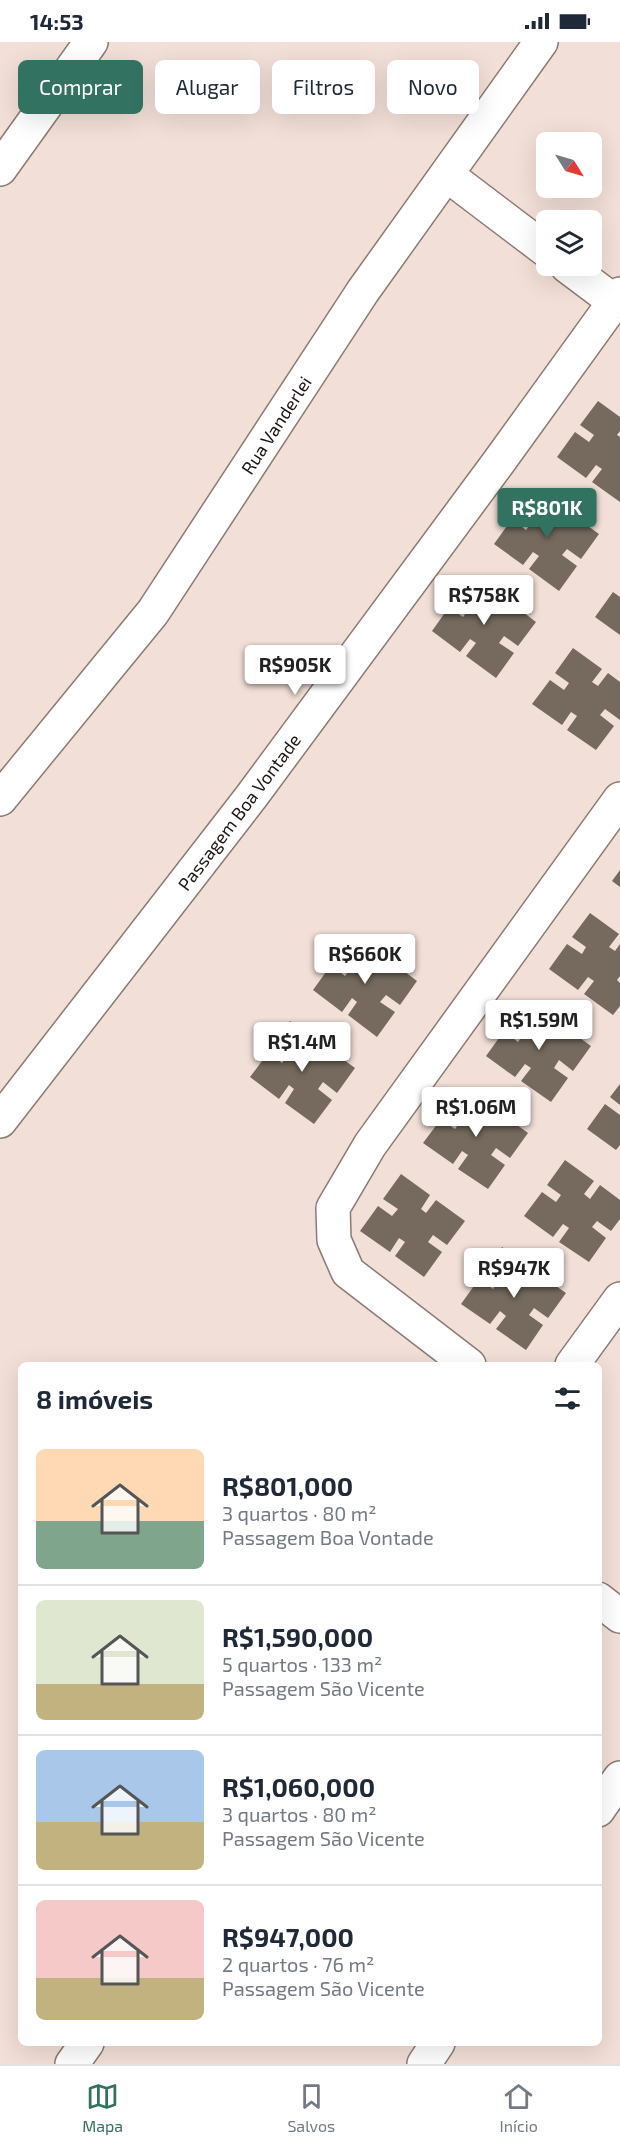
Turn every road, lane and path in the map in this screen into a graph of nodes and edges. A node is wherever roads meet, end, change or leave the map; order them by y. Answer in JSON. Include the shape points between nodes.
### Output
{"nodes":[{"id":1,"x":91,"y":42,"type":"edge"},
{"id":2,"x":541,"y":42,"type":"edge"},
{"id":3,"x":0,"y":169,"type":"edge"},
{"id":4,"x":447,"y":175,"type":"junction"},
{"id":5,"x":536,"y":242,"type":"edge"},
{"id":6,"x":583,"y":276,"type":"edge"},
{"id":7,"x":617,"y":298,"type":"edge"},
{"id":8,"x":0,"y":799,"type":"edge"},
{"id":9,"x":620,"y":799,"type":"edge"},
{"id":10,"x":0,"y":1120,"type":"edge"},
{"id":11,"x":620,"y":1299,"type":"edge"},
{"id":12,"x":465,"y":1362,"type":"edge"},
{"id":13,"x":574,"y":1362,"type":"edge"},
{"id":14,"x":602,"y":1602,"type":"edge"},
{"id":15,"x":620,"y":1616,"type":"edge"},
{"id":16,"x":620,"y":1778,"type":"edge"},
{"id":17,"x":602,"y":1804,"type":"edge"},
{"id":18,"x":85,"y":2046,"type":"edge"},
{"id":19,"x":436,"y":2046,"type":"edge"},
{"id":20,"x":72,"y":2064,"type":"edge"},
{"id":21,"x":424,"y":2064,"type":"edge"}],
"edges":[{"from":1,"to":3,"type":"street"},
{"from":2,"to":4,"type":"street","name":"Rua Vanderlei"},
{"from":4,"to":5,"type":"street"},
{"from":4,"to":8,"type":"street","name":"Rua Vanderlei","via":[[363,291],[153,612]]},
{"from":6,"to":7,"type":"street"},
{"from":7,"to":10,"type":"street","name":"Passagem Boa Vontade","via":[[279,759]]},
{"from":9,"to":12,"type":"street","via":[[370,1145],[333,1208],[334,1240],[348,1272]]},
{"from":11,"to":13,"type":"street"},
{"from":14,"to":15,"type":"street"},
{"from":16,"to":17,"type":"street"},
{"from":18,"to":20,"type":"street"},
{"from":19,"to":21,"type":"street"}]}
